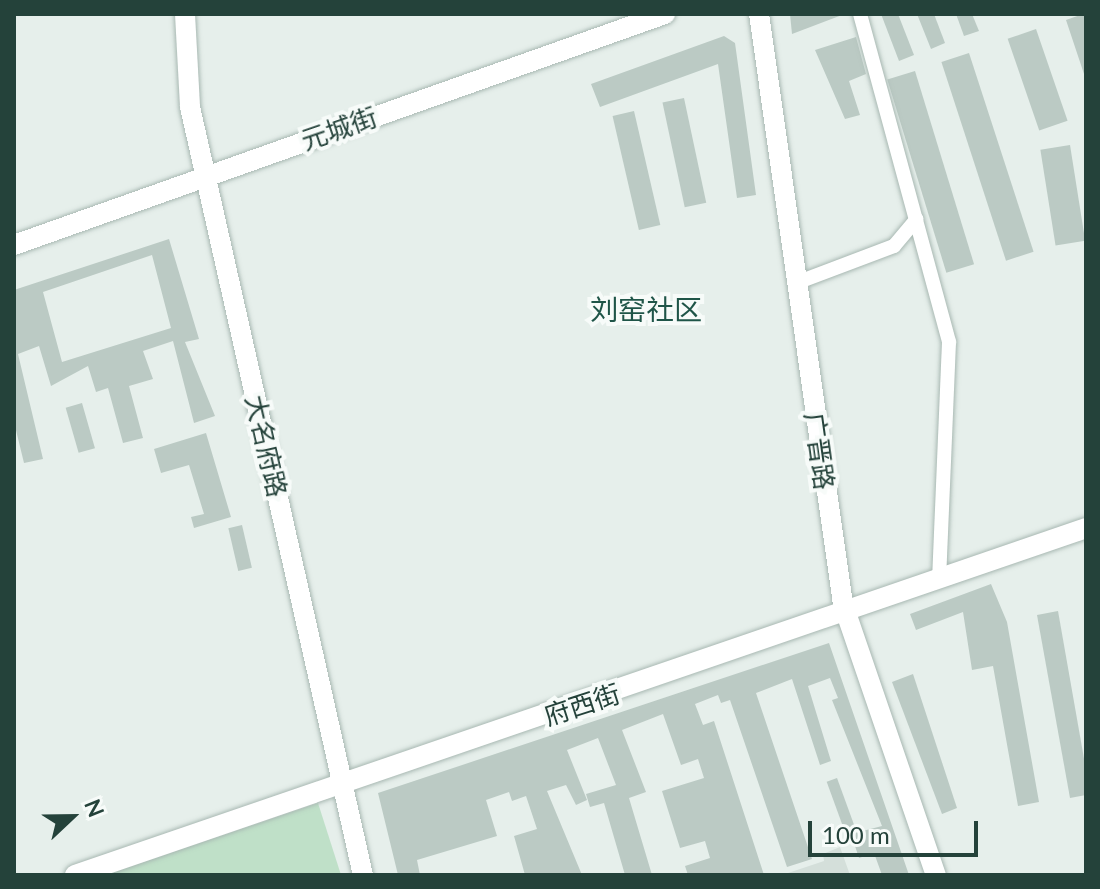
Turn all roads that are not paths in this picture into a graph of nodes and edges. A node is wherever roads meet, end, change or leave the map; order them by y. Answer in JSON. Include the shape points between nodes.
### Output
{"nodes":[{"id":1,"x":174,"y":14,"type":"edge"},
{"id":2,"x":185,"y":14,"type":"edge"},
{"id":3,"x":665,"y":14,"type":"edge"},
{"id":4,"x":759,"y":14,"type":"edge"},
{"id":5,"x":860,"y":14,"type":"edge"},
{"id":6,"x":200,"y":178,"type":"junction"},
{"id":7,"x":917,"y":219,"type":"junction"},
{"id":8,"x":14,"y":245,"type":"edge"},
{"id":9,"x":796,"y":283,"type":"junction"},
{"id":10,"x":1086,"y":528,"type":"edge"},
{"id":11,"x":939,"y":579,"type":"junction"},
{"id":12,"x":845,"y":612,"type":"junction"},
{"id":13,"x":337,"y":786,"type":"junction"},
{"id":14,"x":75,"y":875,"type":"edge"},
{"id":15,"x":351,"y":875,"type":"edge"},
{"id":16,"x":363,"y":875,"type":"edge"},
{"id":17,"x":936,"y":875,"type":"edge"}],
"edges":[{"from":1,"to":6,"type":"street","name":"大名府路","via":[[179,109]]},
{"from":2,"to":6,"type":"street","name":"大名府路"},
{"from":3,"to":6,"type":"street","name":"元城街"},
{"from":4,"to":9,"type":"street","name":"广晋路"},
{"from":5,"to":7,"type":"street"},
{"from":6,"to":8,"type":"street","name":"元城街"},
{"from":6,"to":13,"type":"street","name":"大名府路"},
{"from":7,"to":9,"type":"street","via":[[894,246]]},
{"from":7,"to":11,"type":"street","via":[[952,368]]},
{"from":9,"to":12,"type":"street","name":"广晋路"},
{"from":10,"to":11,"type":"street","name":"府西街"},
{"from":11,"to":12,"type":"street","name":"府西街"},
{"from":12,"to":13,"type":"street","name":"府西街"},
{"from":12,"to":17,"type":"street","name":"广晋路"},
{"from":13,"to":14,"type":"street","name":"府西街"},
{"from":13,"to":15,"type":"street","name":"大名府路"},
{"from":13,"to":16,"type":"street","name":"大名府路"}]}
